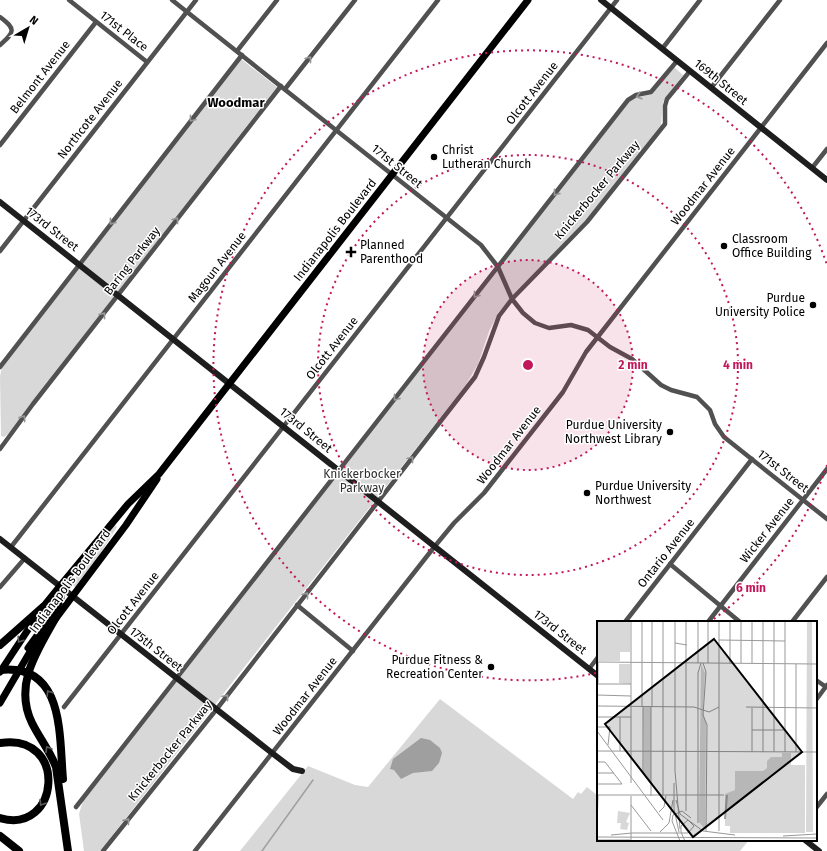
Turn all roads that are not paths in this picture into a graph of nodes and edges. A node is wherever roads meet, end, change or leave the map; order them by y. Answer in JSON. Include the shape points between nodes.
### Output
{"nodes":[{"id":1,"x":69,"y":0,"type":"edge"},
{"id":2,"x":172,"y":0,"type":"edge"},
{"id":3,"x":196,"y":0,"type":"edge"},
{"id":4,"x":277,"y":0,"type":"edge"},
{"id":5,"x":355,"y":0,"type":"edge"},
{"id":6,"x":438,"y":0,"type":"edge"},
{"id":7,"x":528,"y":0,"type":"edge"},
{"id":8,"x":601,"y":0,"type":"edge"},
{"id":9,"x":617,"y":0,"type":"edge"},
{"id":10,"x":700,"y":0,"type":"edge"},
{"id":11,"x":780,"y":0,"type":"edge"},
{"id":12,"x":611,"y":8,"type":"junction"},
{"id":13,"x":187,"y":12,"type":"junction"},
{"id":14,"x":0,"y":17,"type":"edge"},
{"id":15,"x":96,"y":22,"type":"junction"},
{"id":16,"x":827,"y":43,"type":"edge"},
{"id":17,"x":0,"y":45,"type":"edge"},
{"id":18,"x":662,"y":49,"type":"junction"},
{"id":19,"x":237,"y":51,"type":"junction"},
{"id":20,"x":242,"y":55,"type":"junction"},
{"id":21,"x":676,"y":60,"type":"junction"},
{"id":22,"x":147,"y":62,"type":"junction"},
{"id":23,"x":690,"y":71,"type":"junction"},
{"id":24,"x":283,"y":88,"type":"junction"},
{"id":25,"x":711,"y":88,"type":"junction"},
{"id":26,"x":761,"y":128,"type":"junction"},
{"id":27,"x":337,"y":130,"type":"junction"},
{"id":28,"x":0,"y":145,"type":"edge"},
{"id":29,"x":827,"y":149,"type":"edge"},
{"id":30,"x":812,"y":168,"type":"junction"},
{"id":31,"x":392,"y":175,"type":"junction"},
{"id":32,"x":827,"y":180,"type":"edge"},
{"id":33,"x":0,"y":202,"type":"edge"},
{"id":34,"x":446,"y":218,"type":"junction"},
{"id":35,"x":24,"y":221,"type":"junction"},
{"id":36,"x":0,"y":251,"type":"edge"},
{"id":37,"x":79,"y":264,"type":"junction"},
{"id":38,"x":498,"y":267,"type":"junction"},
{"id":39,"x":118,"y":295,"type":"junction"},
{"id":40,"x":512,"y":299,"type":"junction"},
{"id":41,"x":598,"y":338,"type":"junction"},
{"id":42,"x":173,"y":339,"type":"junction"},
{"id":43,"x":0,"y":368,"type":"edge"},
{"id":44,"x":230,"y":383,"type":"junction"},
{"id":45,"x":284,"y":426,"type":"junction"},
{"id":46,"x":0,"y":449,"type":"edge"},
{"id":47,"x":752,"y":459,"type":"junction"},
{"id":48,"x":827,"y":468,"type":"edge"},
{"id":49,"x":339,"y":471,"type":"junction"},
{"id":50,"x":159,"y":474,"type":"junction"},
{"id":51,"x":132,"y":500,"type":"junction"},
{"id":52,"x":803,"y":500,"type":"junction"},
{"id":53,"x":378,"y":502,"type":"junction"},
{"id":54,"x":140,"y":505,"type":"junction"},
{"id":55,"x":116,"y":517,"type":"junction"},
{"id":56,"x":827,"y":519,"type":"edge"},
{"id":57,"x":126,"y":525,"type":"junction"},
{"id":58,"x":0,"y":539,"type":"edge"},
{"id":59,"x":434,"y":546,"type":"junction"},
{"id":60,"x":11,"y":547,"type":"junction"},
{"id":61,"x":25,"y":558,"type":"junction"},
{"id":62,"x":670,"y":564,"type":"junction"},
{"id":63,"x":827,"y":577,"type":"edge"},
{"id":64,"x":60,"y":586,"type":"junction"},
{"id":65,"x":0,"y":587,"type":"edge"},
{"id":66,"x":73,"y":597,"type":"junction"},
{"id":67,"x":297,"y":605,"type":"junction"},
{"id":68,"x":720,"y":606,"type":"junction"},
{"id":69,"x":43,"y":607,"type":"junction"},
{"id":70,"x":56,"y":617,"type":"junction"},
{"id":71,"x":626,"y":621,"type":"edge"},
{"id":72,"x":709,"y":621,"type":"edge"},
{"id":73,"x":739,"y":621,"type":"edge"},
{"id":74,"x":793,"y":621,"type":"edge"},
{"id":75,"x":121,"y":634,"type":"junction"},
{"id":76,"x":0,"y":645,"type":"edge"},
{"id":77,"x":353,"y":651,"type":"junction"},
{"id":78,"x":597,"y":658,"type":"edge"},
{"id":79,"x":589,"y":669,"type":"junction"},
{"id":80,"x":0,"y":671,"type":"edge"},
{"id":81,"x":597,"y":675,"type":"edge"},
{"id":82,"x":176,"y":679,"type":"junction"},
{"id":83,"x":817,"y":681,"type":"edge"},
{"id":84,"x":10,"y":685,"type":"junction"},
{"id":85,"x":826,"y":686,"type":"edge"},
{"id":86,"x":817,"y":699,"type":"edge"},
{"id":87,"x":0,"y":703,"type":"edge"},
{"id":88,"x":64,"y":707,"type":"dead end"},
{"id":89,"x":216,"y":710,"type":"junction"},
{"id":90,"x":0,"y":744,"type":"edge"},
{"id":91,"x":272,"y":753,"type":"junction"},
{"id":92,"x":302,"y":771,"type":"dead end"},
{"id":93,"x":827,"y":794,"type":"edge"},
{"id":94,"x":76,"y":807,"type":"dead end"},
{"id":95,"x":817,"y":807,"type":"edge"},
{"id":96,"x":63,"y":814,"type":"junction"},
{"id":97,"x":0,"y":818,"type":"edge"},
{"id":98,"x":0,"y":836,"type":"edge"},
{"id":99,"x":806,"y":841,"type":"edge"},
{"id":100,"x":19,"y":851,"type":"edge"},
{"id":101,"x":68,"y":851,"type":"edge"},
{"id":102,"x":103,"y":851,"type":"edge"},
{"id":103,"x":195,"y":851,"type":"edge"},
{"id":104,"x":819,"y":851,"type":"edge"}],
"edges":[{"from":1,"to":15,"type":"street","name":"171st Place"},
{"from":2,"to":13,"type":"street","name":"171st Street"},
{"from":3,"to":13,"type":"street","name":"Northcote Avenue"},
{"from":4,"to":19,"type":"street"},
{"from":24,"to":5,"type":"street","name":"Baring Parkway","one_way":true},
{"from":6,"to":27,"type":"street","name":"Magoun Avenue"},
{"from":7,"to":31,"type":"main road","name":"Indianapolis Boulevard"},
{"from":8,"to":12,"type":"street","name":"169th Street"},
{"from":9,"to":12,"type":"street","name":"Olcott Avenue"},
{"from":10,"to":18,"type":"street"},
{"from":11,"to":25,"type":"street"},
{"from":12,"to":18,"type":"street","name":"169th Street"},
{"from":12,"to":34,"type":"street","name":"Olcott Avenue"},
{"from":13,"to":19,"type":"street","name":"171st Street"},
{"from":13,"to":22,"type":"street","name":"Northcote Avenue"},
{"from":14,"to":17,"type":"street","via":[[11,25],[12,32]]},
{"from":15,"to":22,"type":"street","name":"171st Place"},
{"from":15,"to":28,"type":"street","name":"Belmont Avenue"},
{"from":16,"to":26,"type":"street","name":"Woodmar Avenue"},
{"from":18,"to":21,"type":"street","name":"169th Street"},
{"from":19,"to":20,"type":"street","name":"171st Street"},
{"from":20,"to":24,"type":"street","name":"171st Street"},
{"from":20,"to":37,"type":"street","one_way":true},
{"from":21,"to":23,"type":"street","name":"169th Street"},
{"from":21,"to":38,"type":"street","one_way":true,"via":[[651,92],[636,95],[628,100]]},
{"from":22,"to":35,"type":"street","name":"Northcote Avenue"},
{"from":23,"to":25,"type":"street","name":"169th Street"},
{"from":23,"to":40,"type":"street","name":"Knickerbocker Parkway","via":[[667,99],[665,124],[586,222]]},
{"from":24,"to":27,"type":"street","name":"171st Street"},
{"from":39,"to":24,"type":"street","name":"Baring Parkway","one_way":true},
{"from":25,"to":26,"type":"street","name":"169th Street"},
{"from":26,"to":30,"type":"street","name":"169th Street"},
{"from":26,"to":41,"type":"street","name":"Woodmar Avenue"},
{"from":27,"to":31,"type":"street","name":"171st Street"},
{"from":27,"to":42,"type":"street","name":"Magoun Avenue"},
{"from":29,"to":30,"type":"street"},
{"from":30,"to":32,"type":"street","name":"169th Street"},
{"from":31,"to":34,"type":"street","name":"171st Street"},
{"from":31,"to":44,"type":"main road","name":"Indianapolis Boulevard"},
{"from":33,"to":35,"type":"street","name":"173rd Street"},
{"from":34,"to":38,"type":"street","name":"171st Street","via":[[481,245]]},
{"from":34,"to":45,"type":"street","name":"Olcott Avenue"},
{"from":35,"to":36,"type":"street","name":"Northcote Avenue"},
{"from":35,"to":37,"type":"street","name":"173rd Street"},
{"from":37,"to":39,"type":"street","name":"173rd Street"},
{"from":37,"to":43,"type":"street"},
{"from":38,"to":40,"type":"street","name":"171st Street"},
{"from":38,"to":49,"type":"street","one_way":true},
{"from":39,"to":42,"type":"street","name":"173rd Street"},
{"from":46,"to":39,"type":"street","name":"Baring Parkway","one_way":true},
{"from":40,"to":41,"type":"street","name":"171st Street","via":[[536,323],[549,328],[580,326]]},
{"from":53,"to":40,"type":"street","name":"Knickerbocker Parkway","one_way":true,"via":[[475,377],[499,316]]},
{"from":41,"to":47,"type":"street","name":"171st Street","via":[[632,359],[661,385],[697,397],[710,410],[715,424],[726,439]]},
{"from":41,"to":59,"type":"street","name":"Woodmar Avenue","via":[[581,360],[564,392],[494,480]]},
{"from":42,"to":44,"type":"street","name":"173rd Street"},
{"from":42,"to":60,"type":"street","name":"Magoun Avenue"},
{"from":44,"to":45,"type":"street","name":"173rd Street"},
{"from":44,"to":50,"type":"main road","name":"Indianapolis Boulevard"},
{"from":45,"to":49,"type":"street","name":"173rd Street"},
{"from":45,"to":75,"type":"street","name":"Olcott Avenue"},
{"from":47,"to":52,"type":"street","name":"171st Street"},
{"from":47,"to":62,"type":"street","name":"Ontario Avenue"},
{"from":48,"to":52,"type":"street","name":"Wicker Avenue"},
{"from":49,"to":53,"type":"street","name":"173rd Street"},
{"from":49,"to":82,"type":"street"},
{"from":50,"to":51,"type":"main road","name":"Indianapolis Boulevard"},
{"from":50,"to":54,"type":"main road","name":"Indianapolis Boulevard"},
{"from":51,"to":54,"type":"main road"},
{"from":51,"to":55,"type":"main road","name":"Indianapolis Boulevard"},
{"from":52,"to":56,"type":"street","name":"171st Street"},
{"from":52,"to":68,"type":"street","name":"Wicker Avenue"},
{"from":53,"to":59,"type":"street","name":"173rd Street"},
{"from":67,"to":53,"type":"street","name":"Knickerbocker Parkway","one_way":true},
{"from":54,"to":57,"type":"main road","name":"Indianapolis Boulevard"},
{"from":55,"to":57,"type":"main road"},
{"from":55,"to":64,"type":"main road","name":"Indianapolis Boulevard"},
{"from":57,"to":66,"type":"main road","name":"Indianapolis Boulevard"},
{"from":58,"to":60,"type":"street","name":"175th Street"},
{"from":59,"to":77,"type":"street","name":"Woodmar Avenue"},
{"from":59,"to":79,"type":"street","name":"173rd Street"},
{"from":60,"to":61,"type":"street","name":"175th Street"},
{"from":61,"to":64,"type":"street","name":"175th Street"},
{"from":61,"to":65,"type":"street"},
{"from":62,"to":68,"type":"street"},
{"from":62,"to":71,"type":"street","name":"Ontario Avenue"},
{"from":63,"to":74,"type":"street"},
{"from":64,"to":66,"type":"street","name":"175th Street"},
{"from":64,"to":69,"type":"main road","name":"Indianapolis Boulevard"},
{"from":64,"to":84,"type":"main road","via":[[61,598],[56,608],[33,640]]},
{"from":66,"to":70,"type":"main road","name":"Indianapolis Boulevard"},
{"from":66,"to":75,"type":"street","name":"175th Street"},
{"from":67,"to":77,"type":"street"},
{"from":89,"to":67,"type":"street","name":"Knickerbocker Parkway","one_way":true},
{"from":68,"to":72,"type":"street","name":"Wicker Avenue"},
{"from":68,"to":73,"type":"street"},
{"from":69,"to":76,"type":"highway"},
{"from":69,"to":80,"type":"main road","name":"Indianapolis Boulevard","one_way":true},
{"from":70,"to":84,"type":"main road","name":"Indianapolis Boulevard"},
{"from":96,"to":70,"type":"highway","one_way":true,"via":[[56,767],[32,723],[25,697],[31,663]]},
{"from":75,"to":82,"type":"street","name":"175th Street"},
{"from":75,"to":88,"type":"street","name":"Olcott Avenue"},
{"from":77,"to":91,"type":"street","name":"Woodmar Avenue"},
{"from":78,"to":79,"type":"street"},
{"from":79,"to":81,"type":"street","name":"173rd Street"},
{"from":96,"to":80,"type":"highway","one_way":true,"via":[[64,797],[56,707],[45,686],[35,678],[18,670]]},
{"from":82,"to":89,"type":"street","name":"175th Street"},
{"from":82,"to":94,"type":"street"},
{"from":83,"to":85,"type":"street"},
{"from":84,"to":87,"type":"main road","name":"Indianapolis Boulevard"},
{"from":85,"to":86,"type":"street"},
{"from":89,"to":91,"type":"street","name":"175th Street"},
{"from":102,"to":89,"type":"street","name":"Knickerbocker Parkway","one_way":true},
{"from":90,"to":97,"type":"highway","one_way":true,"via":[[14,742],[33,749],[46,764],[50,782],[43,804],[34,813],[18,820]]},
{"from":91,"to":92,"type":"street","name":"175th Street","via":[[293,769]]},
{"from":91,"to":103,"type":"street","name":"Woodmar Avenue"},
{"from":93,"to":95,"type":"street"},
{"from":96,"to":101,"type":"highway"},
{"from":98,"to":100,"type":"highway"},
{"from":99,"to":104,"type":"street"}]}
